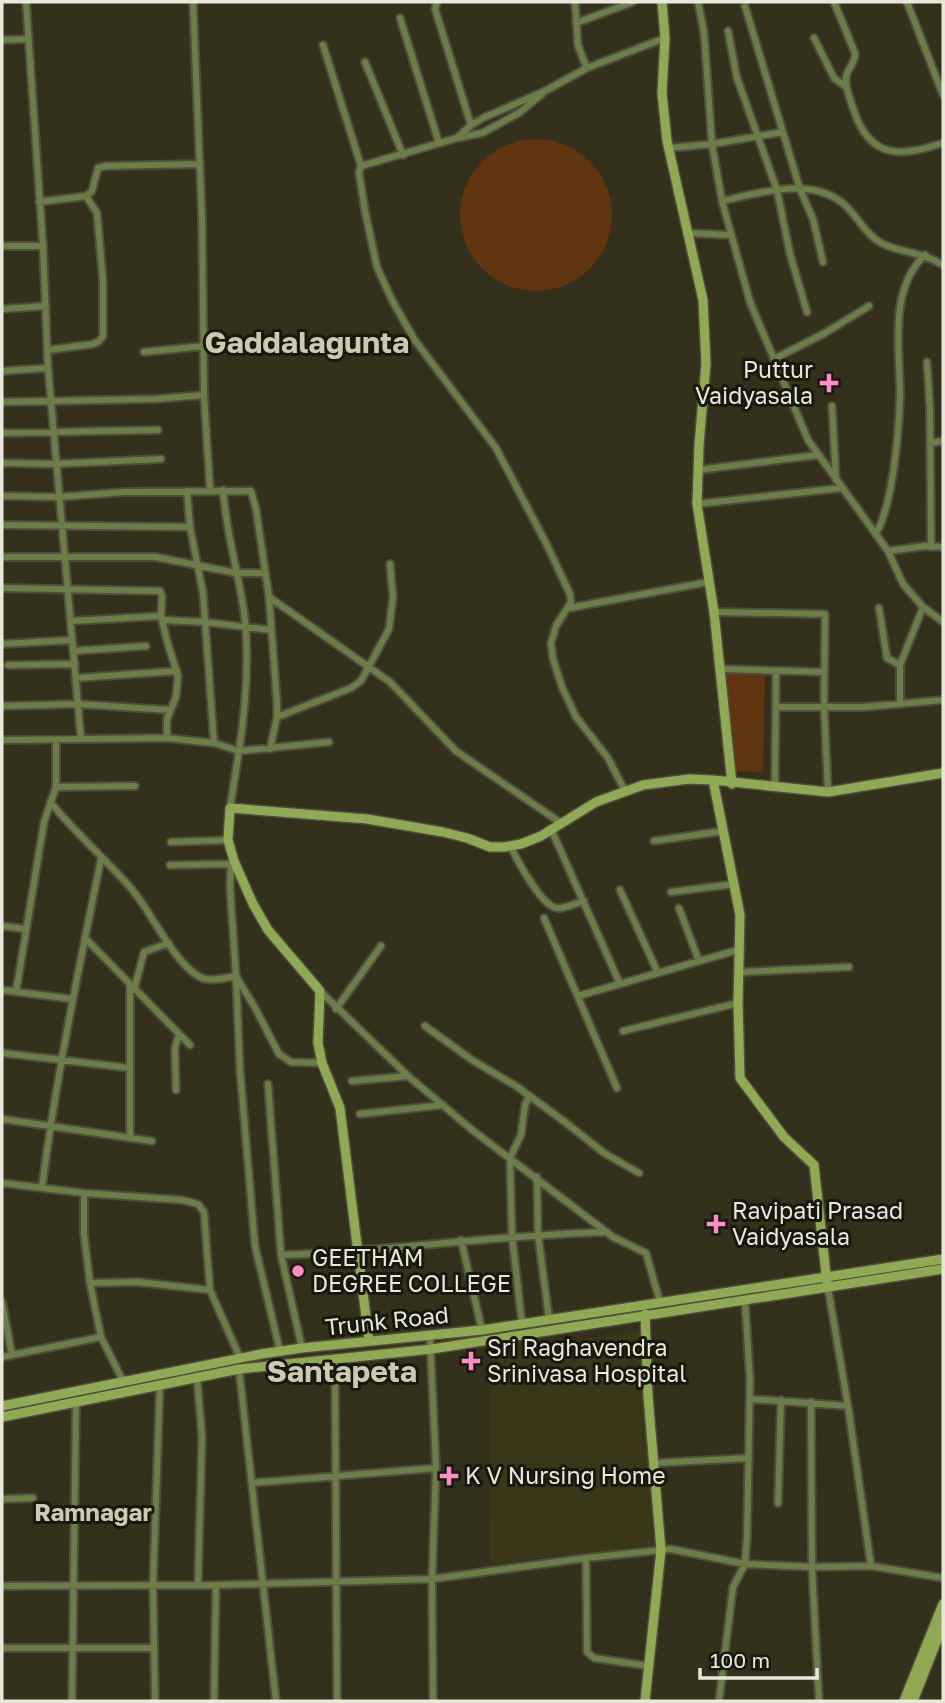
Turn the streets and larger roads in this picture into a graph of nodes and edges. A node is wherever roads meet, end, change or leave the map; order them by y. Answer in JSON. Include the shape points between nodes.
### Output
{"nodes":[{"id":1,"x":26,"y":2,"type":"edge"},
{"id":2,"x":193,"y":2,"type":"edge"},
{"id":3,"x":438,"y":2,"type":"edge"},
{"id":4,"x":575,"y":2,"type":"edge"},
{"id":5,"x":633,"y":2,"type":"edge"},
{"id":6,"x":663,"y":2,"type":"edge"},
{"id":7,"x":698,"y":2,"type":"edge"},
{"id":8,"x":834,"y":2,"type":"edge"},
{"id":9,"x":907,"y":2,"type":"edge"},
{"id":10,"x":745,"y":6,"type":"dead end"},
{"id":11,"x":400,"y":18,"type":"dead end"},
{"id":12,"x":576,"y":23,"type":"junction"},
{"id":13,"x":728,"y":31,"type":"dead end"},
{"id":14,"x":28,"y":38,"type":"junction"},
{"id":15,"x":665,"y":38,"type":"junction"},
{"id":16,"x":814,"y":38,"type":"dead end"},
{"id":17,"x":2,"y":40,"type":"edge"},
{"id":18,"x":323,"y":46,"type":"dead end"},
{"id":19,"x":365,"y":62,"type":"dead end"},
{"id":20,"x":586,"y":68,"type":"junction"},
{"id":21,"x":846,"y":87,"type":"junction"},
{"id":22,"x":545,"y":91,"type":"junction"},
{"id":23,"x":943,"y":95,"type":"edge"},
{"id":24,"x":471,"y":125,"type":"junction"},
{"id":25,"x":783,"y":132,"type":"junction"},
{"id":26,"x":758,"y":137,"type":"junction"},
{"id":27,"x":457,"y":138,"type":"junction"},
{"id":28,"x":439,"y":143,"type":"junction"},
{"id":29,"x":943,"y":143,"type":"edge"},
{"id":30,"x":712,"y":144,"type":"junction"},
{"id":31,"x":668,"y":148,"type":"junction"},
{"id":32,"x":402,"y":155,"type":"junction"},
{"id":33,"x":199,"y":164,"type":"junction"},
{"id":34,"x":361,"y":166,"type":"junction"},
{"id":35,"x":800,"y":189,"type":"junction"},
{"id":36,"x":777,"y":190,"type":"junction"},
{"id":37,"x":86,"y":196,"type":"junction"},
{"id":38,"x":722,"y":201,"type":"junction"},
{"id":39,"x":38,"y":202,"type":"junction"},
{"id":40,"x":688,"y":233,"type":"junction"},
{"id":41,"x":730,"y":234,"type":"junction"},
{"id":42,"x":2,"y":246,"type":"edge"},
{"id":43,"x":43,"y":246,"type":"junction"},
{"id":44,"x":925,"y":255,"type":"junction"},
{"id":45,"x":823,"y":262,"type":"dead end"},
{"id":46,"x":943,"y":265,"type":"edge"},
{"id":47,"x":46,"y":306,"type":"junction"},
{"id":48,"x":869,"y":306,"type":"dead end"},
{"id":49,"x":2,"y":309,"type":"edge"},
{"id":50,"x":807,"y":312,"type":"dead end"},
{"id":51,"x":204,"y":346,"type":"junction"},
{"id":52,"x":48,"y":350,"type":"junction"},
{"id":53,"x":144,"y":352,"type":"dead end"},
{"id":54,"x":774,"y":359,"type":"junction"},
{"id":55,"x":927,"y":362,"type":"dead end"},
{"id":56,"x":48,"y":368,"type":"junction"},
{"id":57,"x":2,"y":371,"type":"edge"},
{"id":58,"x":204,"y":395,"type":"junction"},
{"id":59,"x":51,"y":401,"type":"junction"},
{"id":60,"x":2,"y":402,"type":"edge"},
{"id":61,"x":832,"y":406,"type":"dead end"},
{"id":62,"x":158,"y":430,"type":"dead end"},
{"id":63,"x":2,"y":433,"type":"edge"},
{"id":64,"x":54,"y":433,"type":"junction"},
{"id":65,"x":943,"y":441,"type":"edge"},
{"id":66,"x":931,"y":443,"type":"junction"},
{"id":67,"x":818,"y":455,"type":"junction"},
{"id":68,"x":161,"y":459,"type":"dead end"},
{"id":69,"x":2,"y":463,"type":"edge"},
{"id":70,"x":56,"y":464,"type":"junction"},
{"id":71,"x":698,"y":470,"type":"junction"},
{"id":72,"x":835,"y":480,"type":"junction"},
{"id":73,"x":841,"y":488,"type":"junction"},
{"id":74,"x":223,"y":490,"type":"junction"},
{"id":75,"x":187,"y":491,"type":"junction"},
{"id":76,"x":210,"y":491,"type":"junction"},
{"id":77,"x":2,"y":496,"type":"edge"},
{"id":78,"x":59,"y":497,"type":"junction"},
{"id":79,"x":697,"y":504,"type":"junction"},
{"id":80,"x":2,"y":525,"type":"edge"},
{"id":81,"x":62,"y":527,"type":"junction"},
{"id":82,"x":190,"y":527,"type":"junction"},
{"id":83,"x":876,"y":533,"type":"junction"},
{"id":84,"x":931,"y":547,"type":"junction"},
{"id":85,"x":943,"y":547,"type":"edge"},
{"id":86,"x":888,"y":551,"type":"junction"},
{"id":87,"x":2,"y":557,"type":"edge"},
{"id":88,"x":65,"y":558,"type":"junction"},
{"id":89,"x":390,"y":564,"type":"dead end"},
{"id":90,"x":199,"y":565,"type":"junction"},
{"id":91,"x":236,"y":573,"type":"junction"},
{"id":92,"x":264,"y":573,"type":"junction"},
{"id":93,"x":708,"y":582,"type":"junction"},
{"id":94,"x":2,"y":588,"type":"edge"},
{"id":95,"x":68,"y":589,"type":"junction"},
{"id":96,"x":269,"y":597,"type":"junction"},
{"id":97,"x":923,"y":607,"type":"junction"},
{"id":98,"x":569,"y":608,"type":"junction"},
{"id":99,"x":879,"y":608,"type":"dead end"},
{"id":100,"x":943,"y":610,"type":"edge"},
{"id":101,"x":714,"y":612,"type":"junction"},
{"id":102,"x":162,"y":618,"type":"junction"},
{"id":103,"x":71,"y":621,"type":"junction"},
{"id":104,"x":205,"y":622,"type":"junction"},
{"id":105,"x":942,"y":622,"type":"edge"},
{"id":106,"x":246,"y":627,"type":"junction"},
{"id":107,"x":271,"y":630,"type":"junction"},
{"id":108,"x":72,"y":640,"type":"junction"},
{"id":109,"x":2,"y":644,"type":"edge"},
{"id":110,"x":146,"y":646,"type":"dead end"},
{"id":111,"x":73,"y":651,"type":"junction"},
{"id":112,"x":75,"y":664,"type":"junction"},
{"id":113,"x":8,"y":665,"type":"dead end"},
{"id":114,"x":900,"y":666,"type":"junction"},
{"id":115,"x":367,"y":668,"type":"junction"},
{"id":116,"x":720,"y":669,"type":"junction"},
{"id":117,"x":177,"y":671,"type":"junction"},
{"id":118,"x":776,"y":672,"type":"junction"},
{"id":119,"x":824,"y":672,"type":"junction"},
{"id":120,"x":76,"y":677,"type":"junction"},
{"id":121,"x":943,"y":701,"type":"edge"},
{"id":122,"x":900,"y":703,"type":"junction"},
{"id":123,"x":78,"y":704,"type":"junction"},
{"id":124,"x":2,"y":706,"type":"edge"},
{"id":125,"x":776,"y":706,"type":"junction"},
{"id":126,"x":824,"y":706,"type":"junction"},
{"id":127,"x":169,"y":710,"type":"junction"},
{"id":128,"x":277,"y":718,"type":"junction"},
{"id":129,"x":167,"y":738,"type":"junction"},
{"id":130,"x":2,"y":740,"type":"edge"},
{"id":131,"x":56,"y":740,"type":"junction"},
{"id":132,"x":81,"y":740,"type":"junction"},
{"id":133,"x":329,"y":742,"type":"dead end"},
{"id":134,"x":214,"y":743,"type":"junction"},
{"id":135,"x":270,"y":749,"type":"junction"},
{"id":136,"x":239,"y":751,"type":"junction"},
{"id":137,"x":943,"y":773,"type":"edge"},
{"id":138,"x":713,"y":780,"type":"junction"},
{"id":139,"x":732,"y":784,"type":"junction"},
{"id":140,"x":135,"y":786,"type":"dead end"},
{"id":141,"x":56,"y":787,"type":"junction"},
{"id":142,"x":775,"y":788,"type":"junction"},
{"id":143,"x":625,"y":791,"type":"junction"},
{"id":144,"x":828,"y":792,"type":"junction"},
{"id":145,"x":50,"y":802,"type":"junction"},
{"id":146,"x":230,"y":808,"type":"junction"},
{"id":147,"x":561,"y":823,"type":"junction"},
{"id":148,"x":551,"y":829,"type":"junction"},
{"id":149,"x":723,"y":831,"type":"junction"},
{"id":150,"x":228,"y":840,"type":"junction"},
{"id":151,"x":653,"y":841,"type":"dead end"},
{"id":152,"x":171,"y":842,"type":"dead end"},
{"id":153,"x":511,"y":847,"type":"junction"},
{"id":154,"x":101,"y":859,"type":"junction"},
{"id":155,"x":232,"y":862,"type":"junction"},
{"id":156,"x":170,"y":865,"type":"dead end"},
{"id":157,"x":736,"y":884,"type":"junction"},
{"id":158,"x":620,"y":890,"type":"dead end"},
{"id":159,"x":671,"y":892,"type":"dead end"},
{"id":160,"x":584,"y":901,"type":"junction"},
{"id":161,"x":679,"y":908,"type":"dead end"},
{"id":162,"x":544,"y":918,"type":"dead end"},
{"id":163,"x":2,"y":926,"type":"edge"},
{"id":164,"x":26,"y":929,"type":"junction"},
{"id":165,"x":85,"y":938,"type":"junction"},
{"id":166,"x":170,"y":943,"type":"junction"},
{"id":167,"x":381,"y":946,"type":"dead end"},
{"id":168,"x":741,"y":949,"type":"junction"},
{"id":169,"x":699,"y":961,"type":"junction"},
{"id":170,"x":849,"y":967,"type":"dead end"},
{"id":171,"x":740,"y":972,"type":"junction"},
{"id":172,"x":658,"y":974,"type":"junction"},
{"id":173,"x":236,"y":976,"type":"junction"},
{"id":174,"x":620,"y":984,"type":"junction"},
{"id":175,"x":132,"y":988,"type":"junction"},
{"id":176,"x":2,"y":990,"type":"edge"},
{"id":177,"x":320,"y":991,"type":"junction"},
{"id":178,"x":16,"y":992,"type":"junction"},
{"id":179,"x":578,"y":996,"type":"junction"},
{"id":180,"x":72,"y":999,"type":"junction"},
{"id":181,"x":738,"y":1003,"type":"junction"},
{"id":182,"x":336,"y":1009,"type":"junction"},
{"id":183,"x":425,"y":1026,"type":"dead end"},
{"id":184,"x":623,"y":1031,"type":"dead end"},
{"id":185,"x":179,"y":1034,"type":"junction"},
{"id":186,"x":190,"y":1045,"type":"dead end"},
{"id":187,"x":2,"y":1053,"type":"edge"},
{"id":188,"x":62,"y":1059,"type":"junction"},
{"id":189,"x":322,"y":1063,"type":"junction"},
{"id":190,"x":130,"y":1068,"type":"junction"},
{"id":191,"x":408,"y":1076,"type":"junction"},
{"id":192,"x":352,"y":1082,"type":"dead end"},
{"id":193,"x":268,"y":1084,"type":"dead end"},
{"id":194,"x":617,"y":1088,"type":"dead end"},
{"id":195,"x":176,"y":1090,"type":"dead end"},
{"id":196,"x":529,"y":1097,"type":"junction"},
{"id":197,"x":443,"y":1105,"type":"junction"},
{"id":198,"x":360,"y":1114,"type":"dead end"},
{"id":199,"x":2,"y":1119,"type":"edge"},
{"id":200,"x":49,"y":1126,"type":"junction"},
{"id":201,"x":131,"y":1138,"type":"junction"},
{"id":202,"x":152,"y":1141,"type":"dead end"},
{"id":203,"x":510,"y":1158,"type":"junction"},
{"id":204,"x":639,"y":1173,"type":"dead end"},
{"id":205,"x":537,"y":1177,"type":"junction"},
{"id":206,"x":2,"y":1183,"type":"edge"},
{"id":207,"x":41,"y":1188,"type":"junction"},
{"id":208,"x":84,"y":1193,"type":"junction"},
{"id":209,"x":607,"y":1232,"type":"junction"},
{"id":210,"x":538,"y":1234,"type":"junction"},
{"id":211,"x":512,"y":1236,"type":"junction"},
{"id":212,"x":460,"y":1240,"type":"junction"},
{"id":213,"x":360,"y":1252,"type":"junction"},
{"id":214,"x":281,"y":1255,"type":"junction"},
{"id":215,"x":943,"y":1259,"type":"edge"},
{"id":216,"x":943,"y":1269,"type":"edge"},
{"id":217,"x":826,"y":1277,"type":"junction"},
{"id":218,"x":90,"y":1283,"type":"junction"},
{"id":219,"x":828,"y":1288,"type":"junction"},
{"id":220,"x":209,"y":1290,"type":"junction"},
{"id":221,"x":745,"y":1301,"type":"junction"},
{"id":222,"x":2,"y":1302,"type":"edge"},
{"id":223,"x":660,"y":1302,"type":"junction"},
{"id":224,"x":643,"y":1306,"type":"junction"},
{"id":225,"x":645,"y":1317,"type":"junction"},
{"id":226,"x":549,"y":1319,"type":"junction"},
{"id":227,"x":522,"y":1323,"type":"junction"},
{"id":228,"x":482,"y":1330,"type":"junction"},
{"id":229,"x":101,"y":1337,"type":"junction"},
{"id":230,"x":430,"y":1337,"type":"junction"},
{"id":231,"x":369,"y":1341,"type":"junction"},
{"id":232,"x":302,"y":1348,"type":"junction"},
{"id":233,"x":432,"y":1349,"type":"junction"},
{"id":234,"x":280,"y":1351,"type":"junction"},
{"id":235,"x":12,"y":1355,"type":"junction"},
{"id":236,"x":371,"y":1355,"type":"junction"},
{"id":237,"x":2,"y":1357,"type":"edge"},
{"id":238,"x":240,"y":1358,"type":"junction"},
{"id":239,"x":335,"y":1359,"type":"junction"},
{"id":240,"x":239,"y":1369,"type":"junction"},
{"id":241,"x":197,"y":1377,"type":"junction"},
{"id":242,"x":124,"y":1381,"type":"junction"},
{"id":243,"x":160,"y":1384,"type":"junction"},
{"id":244,"x":125,"y":1392,"type":"junction"},
{"id":245,"x":750,"y":1399,"type":"junction"},
{"id":246,"x":781,"y":1401,"type":"junction"},
{"id":247,"x":76,"y":1402,"type":"junction"},
{"id":248,"x":811,"y":1402,"type":"junction"},
{"id":249,"x":2,"y":1406,"type":"edge"},
{"id":250,"x":848,"y":1406,"type":"junction"},
{"id":251,"x":2,"y":1417,"type":"edge"},
{"id":252,"x":749,"y":1458,"type":"junction"},
{"id":253,"x":654,"y":1463,"type":"junction"},
{"id":254,"x":436,"y":1468,"type":"junction"},
{"id":255,"x":336,"y":1474,"type":"junction"},
{"id":256,"x":252,"y":1483,"type":"junction"},
{"id":257,"x":33,"y":1498,"type":"dead end"},
{"id":258,"x":2,"y":1499,"type":"edge"},
{"id":259,"x":779,"y":1503,"type":"dead end"},
{"id":260,"x":661,"y":1550,"type":"junction"},
{"id":261,"x":586,"y":1558,"type":"junction"},
{"id":262,"x":745,"y":1563,"type":"junction"},
{"id":263,"x":871,"y":1566,"type":"junction"},
{"id":264,"x":813,"y":1567,"type":"junction"},
{"id":265,"x":943,"y":1578,"type":"edge"},
{"id":266,"x":432,"y":1579,"type":"junction"},
{"id":267,"x":261,"y":1583,"type":"junction"},
{"id":268,"x":338,"y":1583,"type":"junction"},
{"id":269,"x":153,"y":1585,"type":"junction"},
{"id":270,"x":198,"y":1585,"type":"junction"},
{"id":271,"x":216,"y":1585,"type":"junction"},
{"id":272,"x":2,"y":1586,"type":"edge"},
{"id":273,"x":73,"y":1586,"type":"junction"},
{"id":274,"x":943,"y":1604,"type":"edge"},
{"id":275,"x":943,"y":1625,"type":"edge"},
{"id":276,"x":72,"y":1647,"type":"junction"},
{"id":277,"x":2,"y":1648,"type":"edge"},
{"id":278,"x":154,"y":1648,"type":"junction"},
{"id":279,"x":649,"y":1666,"type":"junction"},
{"id":280,"x":72,"y":1701,"type":"edge"},
{"id":281,"x":155,"y":1701,"type":"edge"},
{"id":282,"x":214,"y":1701,"type":"edge"},
{"id":283,"x":275,"y":1701,"type":"edge"},
{"id":284,"x":337,"y":1701,"type":"edge"},
{"id":285,"x":433,"y":1701,"type":"edge"},
{"id":286,"x":645,"y":1701,"type":"edge"},
{"id":287,"x":719,"y":1701,"type":"edge"},
{"id":288,"x":818,"y":1701,"type":"edge"},
{"id":289,"x":904,"y":1701,"type":"edge"},
{"id":290,"x":913,"y":1701,"type":"edge"}],
"edges":[{"from":1,"to":14,"type":"street"},
{"from":2,"to":33,"type":"street"},
{"from":3,"to":24,"type":"street","via":[[435,9]]},
{"from":4,"to":12,"type":"street"},
{"from":5,"to":12,"type":"street"},
{"from":6,"to":15,"type":"street"},
{"from":7,"to":30,"type":"street","via":[[705,32]]},
{"from":8,"to":21,"type":"street","via":[[855,53]]},
{"from":9,"to":23,"type":"street"},
{"from":10,"to":25,"type":"street"},
{"from":11,"to":28,"type":"street"},
{"from":12,"to":20,"type":"street"},
{"from":13,"to":26,"type":"street","via":[[737,78]]},
{"from":14,"to":17,"type":"street"},
{"from":14,"to":39,"type":"street"},
{"from":15,"to":20,"type":"street"},
{"from":15,"to":31,"type":"street","via":[[662,93]]},
{"from":16,"to":21,"type":"street","via":[[834,78]]},
{"from":18,"to":34,"type":"street"},
{"from":19,"to":32,"type":"street"},
{"from":20,"to":22,"type":"street"},
{"from":21,"to":29,"type":"street","via":[[864,133],[884,148],[903,153]]},
{"from":22,"to":24,"type":"street"},
{"from":22,"to":27,"type":"street","via":[[492,129]]},
{"from":24,"to":27,"type":"street"},
{"from":25,"to":26,"type":"street"},
{"from":25,"to":35,"type":"street"},
{"from":26,"to":30,"type":"street"},
{"from":26,"to":36,"type":"street"},
{"from":27,"to":28,"type":"street"},
{"from":28,"to":32,"type":"street"},
{"from":30,"to":31,"type":"street"},
{"from":30,"to":38,"type":"street"},
{"from":31,"to":40,"type":"street"},
{"from":32,"to":34,"type":"street"},
{"from":33,"to":37,"type":"street","via":[[98,168],[92,191]]},
{"from":33,"to":51,"type":"street"},
{"from":34,"to":98,"type":"street","via":[[377,267],[392,300],[414,339],[496,448],[566,586]]},
{"from":35,"to":36,"type":"street"},
{"from":35,"to":44,"type":"street","via":[[844,204],[883,244]]},
{"from":35,"to":45,"type":"street"},
{"from":36,"to":38,"type":"street"},
{"from":36,"to":50,"type":"street"},
{"from":37,"to":39,"type":"street"},
{"from":37,"to":52,"type":"street","via":[[97,213],[103,335],[93,344]]},
{"from":38,"to":41,"type":"street"},
{"from":39,"to":43,"type":"street"},
{"from":40,"to":41,"type":"street"},
{"from":40,"to":71,"type":"street","via":[[703,300],[706,363]]},
{"from":41,"to":54,"type":"street","via":[[750,302]]},
{"from":42,"to":43,"type":"street"},
{"from":43,"to":47,"type":"street"},
{"from":44,"to":46,"type":"street"},
{"from":44,"to":83,"type":"street","via":[[908,279],[901,307],[893,479]]},
{"from":47,"to":49,"type":"street"},
{"from":47,"to":52,"type":"street"},
{"from":48,"to":54,"type":"street"},
{"from":51,"to":53,"type":"street"},
{"from":51,"to":58,"type":"street"},
{"from":52,"to":56,"type":"street"},
{"from":54,"to":67,"type":"street"},
{"from":55,"to":66,"type":"street"},
{"from":56,"to":57,"type":"street"},
{"from":56,"to":59,"type":"street"},
{"from":58,"to":59,"type":"street"},
{"from":58,"to":76,"type":"street"},
{"from":59,"to":60,"type":"street"},
{"from":59,"to":64,"type":"street"},
{"from":61,"to":72,"type":"street"},
{"from":62,"to":64,"type":"street"},
{"from":63,"to":64,"type":"street"},
{"from":64,"to":70,"type":"street"},
{"from":65,"to":66,"type":"street"},
{"from":66,"to":84,"type":"street"},
{"from":67,"to":71,"type":"street"},
{"from":67,"to":72,"type":"street"},
{"from":68,"to":70,"type":"street"},
{"from":69,"to":70,"type":"street"},
{"from":70,"to":78,"type":"street"},
{"from":71,"to":79,"type":"street"},
{"from":72,"to":73,"type":"street"},
{"from":73,"to":79,"type":"street"},
{"from":73,"to":83,"type":"street"},
{"from":74,"to":76,"type":"street"},
{"from":74,"to":91,"type":"street"},
{"from":74,"to":92,"type":"street","via":[[251,491]]},
{"from":75,"to":76,"type":"street"},
{"from":75,"to":78,"type":"street"},
{"from":75,"to":82,"type":"street"},
{"from":77,"to":78,"type":"street"},
{"from":78,"to":81,"type":"street"},
{"from":79,"to":93,"type":"street"},
{"from":80,"to":81,"type":"street"},
{"from":81,"to":82,"type":"street"},
{"from":81,"to":88,"type":"street"},
{"from":82,"to":90,"type":"street"},
{"from":83,"to":86,"type":"street"},
{"from":84,"to":85,"type":"street"},
{"from":84,"to":86,"type":"street"},
{"from":86,"to":97,"type":"street","via":[[903,584]]},
{"from":87,"to":88,"type":"street"},
{"from":88,"to":90,"type":"street","via":[[156,557]]},
{"from":88,"to":95,"type":"street"},
{"from":89,"to":115,"type":"street","via":[[393,597],[388,629]]},
{"from":90,"to":91,"type":"street"},
{"from":90,"to":104,"type":"street"},
{"from":91,"to":92,"type":"street"},
{"from":91,"to":106,"type":"street"},
{"from":92,"to":96,"type":"street"},
{"from":93,"to":98,"type":"street"},
{"from":93,"to":101,"type":"street"},
{"from":94,"to":95,"type":"street"},
{"from":95,"to":102,"type":"street","via":[[157,590],[162,596]]},
{"from":95,"to":103,"type":"street"},
{"from":96,"to":107,"type":"street"},
{"from":96,"to":115,"type":"street"},
{"from":97,"to":105,"type":"street"},
{"from":97,"to":114,"type":"street"},
{"from":98,"to":143,"type":"street","via":[[556,626],[553,659],[576,717],[608,758]]},
{"from":99,"to":114,"type":"street","via":[[887,658]]},
{"from":100,"to":105,"type":"street"},
{"from":101,"to":116,"type":"street"},
{"from":101,"to":119,"type":"street","via":[[825,614]]},
{"from":102,"to":103,"type":"street"},
{"from":102,"to":104,"type":"street"},
{"from":102,"to":117,"type":"street"},
{"from":103,"to":108,"type":"street"},
{"from":104,"to":106,"type":"street"},
{"from":104,"to":134,"type":"street"},
{"from":106,"to":107,"type":"street"},
{"from":106,"to":136,"type":"street","via":[[247,686]]},
{"from":107,"to":128,"type":"street"},
{"from":108,"to":109,"type":"street"},
{"from":108,"to":111,"type":"street"},
{"from":110,"to":111,"type":"street"},
{"from":111,"to":112,"type":"street"},
{"from":112,"to":113,"type":"street"},
{"from":112,"to":120,"type":"street"},
{"from":114,"to":122,"type":"street"},
{"from":115,"to":128,"type":"street","via":[[351,688]]},
{"from":115,"to":147,"type":"street","via":[[404,695],[456,751]]},
{"from":116,"to":118,"type":"street"},
{"from":116,"to":139,"type":"street"},
{"from":117,"to":120,"type":"street"},
{"from":117,"to":127,"type":"street","via":[[176,697]]},
{"from":118,"to":119,"type":"street"},
{"from":118,"to":125,"type":"street"},
{"from":119,"to":126,"type":"street"},
{"from":120,"to":123,"type":"street"},
{"from":121,"to":122,"type":"street"},
{"from":122,"to":126,"type":"street"},
{"from":123,"to":124,"type":"street"},
{"from":123,"to":127,"type":"street"},
{"from":123,"to":132,"type":"street"},
{"from":125,"to":126,"type":"street"},
{"from":125,"to":142,"type":"street"},
{"from":126,"to":144,"type":"street"},
{"from":127,"to":129,"type":"street"},
{"from":128,"to":135,"type":"street"},
{"from":129,"to":132,"type":"street"},
{"from":129,"to":134,"type":"street"},
{"from":130,"to":131,"type":"street"},
{"from":131,"to":132,"type":"street"},
{"from":131,"to":141,"type":"street"},
{"from":133,"to":135,"type":"street"},
{"from":134,"to":136,"type":"street"},
{"from":135,"to":136,"type":"street"},
{"from":136,"to":146,"type":"street"},
{"from":137,"to":144,"type":"street"},
{"from":138,"to":139,"type":"street"},
{"from":138,"to":143,"type":"street","via":[[670,781]]},
{"from":138,"to":149,"type":"street"},
{"from":139,"to":142,"type":"street"},
{"from":140,"to":141,"type":"street"},
{"from":141,"to":145,"type":"street"},
{"from":142,"to":144,"type":"street"},
{"from":143,"to":147,"type":"street"},
{"from":145,"to":154,"type":"street"},
{"from":145,"to":164,"type":"street"},
{"from":146,"to":150,"type":"street"},
{"from":146,"to":153,"type":"street","via":[[367,819]]},
{"from":147,"to":148,"type":"street"},
{"from":148,"to":153,"type":"street"},
{"from":148,"to":160,"type":"street"},
{"from":149,"to":151,"type":"street"},
{"from":149,"to":157,"type":"street"},
{"from":150,"to":152,"type":"street"},
{"from":150,"to":155,"type":"street"},
{"from":153,"to":160,"type":"street","via":[[550,906]]},
{"from":154,"to":165,"type":"street"},
{"from":154,"to":166,"type":"street","via":[[141,901]]},
{"from":155,"to":156,"type":"street"},
{"from":155,"to":173,"type":"street"},
{"from":155,"to":177,"type":"street","via":[[268,930]]},
{"from":157,"to":159,"type":"street"},
{"from":157,"to":168,"type":"street"},
{"from":158,"to":172,"type":"street"},
{"from":160,"to":174,"type":"street"},
{"from":161,"to":169,"type":"street"},
{"from":162,"to":179,"type":"street"},
{"from":163,"to":164,"type":"street"},
{"from":164,"to":178,"type":"street"},
{"from":165,"to":175,"type":"street"},
{"from":165,"to":180,"type":"street"},
{"from":166,"to":173,"type":"street","via":[[198,976]]},
{"from":166,"to":175,"type":"street","via":[[144,952]]},
{"from":167,"to":182,"type":"street"},
{"from":168,"to":169,"type":"street"},
{"from":168,"to":171,"type":"street"},
{"from":169,"to":172,"type":"street"},
{"from":170,"to":171,"type":"street"},
{"from":171,"to":181,"type":"street"},
{"from":172,"to":174,"type":"street"},
{"from":173,"to":189,"type":"street","via":[[279,1054],[291,1062]]},
{"from":173,"to":234,"type":"street","via":[[255,1246]]},
{"from":174,"to":179,"type":"street"},
{"from":175,"to":185,"type":"street"},
{"from":175,"to":190,"type":"street"},
{"from":176,"to":178,"type":"street"},
{"from":177,"to":182,"type":"street"},
{"from":177,"to":189,"type":"street"},
{"from":178,"to":180,"type":"street"},
{"from":179,"to":194,"type":"street"},
{"from":180,"to":188,"type":"street"},
{"from":181,"to":184,"type":"street"},
{"from":181,"to":217,"type":"street","via":[[740,1078],[784,1137],[814,1165]]},
{"from":182,"to":191,"type":"street"},
{"from":183,"to":196,"type":"street"},
{"from":185,"to":186,"type":"street"},
{"from":185,"to":195,"type":"street"},
{"from":187,"to":188,"type":"street"},
{"from":188,"to":190,"type":"street"},
{"from":188,"to":200,"type":"street"},
{"from":189,"to":213,"type":"street","via":[[340,1108]]},
{"from":190,"to":201,"type":"street"},
{"from":191,"to":192,"type":"street"},
{"from":191,"to":197,"type":"street"},
{"from":193,"to":214,"type":"street"},
{"from":196,"to":203,"type":"street","via":[[521,1135]]},
{"from":196,"to":204,"type":"street"},
{"from":197,"to":198,"type":"street"},
{"from":197,"to":203,"type":"street"},
{"from":199,"to":200,"type":"street"},
{"from":200,"to":201,"type":"street"},
{"from":200,"to":207,"type":"street"},
{"from":201,"to":202,"type":"street"},
{"from":203,"to":205,"type":"street"},
{"from":203,"to":211,"type":"street"},
{"from":205,"to":209,"type":"street"},
{"from":205,"to":210,"type":"street"},
{"from":206,"to":207,"type":"street"},
{"from":207,"to":208,"type":"street"},
{"from":208,"to":218,"type":"street"},
{"from":208,"to":220,"type":"street","via":[[198,1204],[204,1212]]},
{"from":209,"to":210,"type":"street"},
{"from":209,"to":223,"type":"street","via":[[646,1254]]},
{"from":210,"to":211,"type":"street"},
{"from":210,"to":226,"type":"street"},
{"from":211,"to":212,"type":"street"},
{"from":211,"to":227,"type":"street"},
{"from":212,"to":213,"type":"street"},
{"from":212,"to":228,"type":"street"},
{"from":213,"to":214,"type":"street"},
{"from":213,"to":231,"type":"street"},
{"from":214,"to":232,"type":"street"},
{"from":215,"to":217,"type":"street","name":"Trunk Road"},
{"from":216,"to":219,"type":"street"},
{"from":217,"to":219,"type":"street"},
{"from":217,"to":223,"type":"street","name":"Trunk Road"},
{"from":218,"to":220,"type":"street","via":[[138,1282]]},
{"from":218,"to":229,"type":"street"},
{"from":219,"to":221,"type":"street"},
{"from":219,"to":250,"type":"street"},
{"from":220,"to":238,"type":"street"},
{"from":221,"to":225,"type":"street"},
{"from":221,"to":245,"type":"street"},
{"from":222,"to":235,"type":"street"},
{"from":223,"to":224,"type":"street","name":"Trunk Road"},
{"from":224,"to":225,"type":"street"},
{"from":224,"to":226,"type":"street","name":"Trunk Road"},
{"from":225,"to":233,"type":"street"},
{"from":225,"to":253,"type":"street"},
{"from":226,"to":227,"type":"street","name":"Trunk Road"},
{"from":227,"to":228,"type":"street","name":"Trunk Road"},
{"from":228,"to":230,"type":"street","name":"Trunk Road"},
{"from":229,"to":235,"type":"street"},
{"from":229,"to":242,"type":"street"},
{"from":230,"to":231,"type":"street","name":"Trunk Road"},
{"from":230,"to":233,"type":"street"},
{"from":231,"to":232,"type":"street","name":"Trunk Road"},
{"from":231,"to":236,"type":"street"},
{"from":232,"to":234,"type":"street","name":"Trunk Road"},
{"from":233,"to":236,"type":"street"},
{"from":233,"to":254,"type":"street"},
{"from":234,"to":238,"type":"street","name":"Trunk Road"},
{"from":235,"to":237,"type":"street"},
{"from":236,"to":239,"type":"street"},
{"from":238,"to":242,"type":"street","name":"Trunk Road"},
{"from":239,"to":240,"type":"street"},
{"from":239,"to":255,"type":"street"},
{"from":240,"to":241,"type":"street"},
{"from":240,"to":256,"type":"street"},
{"from":241,"to":243,"type":"street"},
{"from":241,"to":270,"type":"street","via":[[202,1437]]},
{"from":242,"to":244,"type":"street"},
{"from":242,"to":249,"type":"street","name":"Trunk Road"},
{"from":243,"to":244,"type":"street"},
{"from":243,"to":269,"type":"street"},
{"from":244,"to":247,"type":"street"},
{"from":245,"to":246,"type":"street"},
{"from":245,"to":252,"type":"street"},
{"from":246,"to":248,"type":"street"},
{"from":246,"to":259,"type":"street"},
{"from":247,"to":251,"type":"street"},
{"from":247,"to":273,"type":"street"},
{"from":248,"to":250,"type":"street"},
{"from":248,"to":264,"type":"street"},
{"from":250,"to":263,"type":"street"},
{"from":252,"to":253,"type":"street"},
{"from":252,"to":262,"type":"street"},
{"from":253,"to":260,"type":"street"},
{"from":254,"to":255,"type":"street"},
{"from":254,"to":266,"type":"street"},
{"from":255,"to":256,"type":"street"},
{"from":255,"to":268,"type":"street"},
{"from":256,"to":267,"type":"street"},
{"from":257,"to":258,"type":"street"},
{"from":260,"to":261,"type":"street"},
{"from":260,"to":262,"type":"street"},
{"from":260,"to":279,"type":"street"},
{"from":261,"to":266,"type":"street"},
{"from":261,"to":279,"type":"street","via":[[586,1652],[594,1658]]},
{"from":262,"to":264,"type":"street"},
{"from":262,"to":287,"type":"street","via":[[733,1587]]},
{"from":263,"to":264,"type":"street"},
{"from":263,"to":265,"type":"street"},
{"from":264,"to":288,"type":"street"},
{"from":266,"to":268,"type":"street"},
{"from":266,"to":285,"type":"street"},
{"from":267,"to":268,"type":"street"},
{"from":267,"to":271,"type":"street"},
{"from":267,"to":283,"type":"street"},
{"from":268,"to":284,"type":"street"},
{"from":269,"to":270,"type":"street"},
{"from":269,"to":273,"type":"street"},
{"from":269,"to":278,"type":"street"},
{"from":270,"to":271,"type":"street"},
{"from":271,"to":282,"type":"street"},
{"from":272,"to":273,"type":"street"},
{"from":273,"to":276,"type":"street"},
{"from":274,"to":289,"type":"street"},
{"from":275,"to":290,"type":"street"},
{"from":276,"to":277,"type":"street"},
{"from":276,"to":278,"type":"street"},
{"from":276,"to":280,"type":"street"},
{"from":278,"to":281,"type":"street"},
{"from":279,"to":286,"type":"street"}]}
